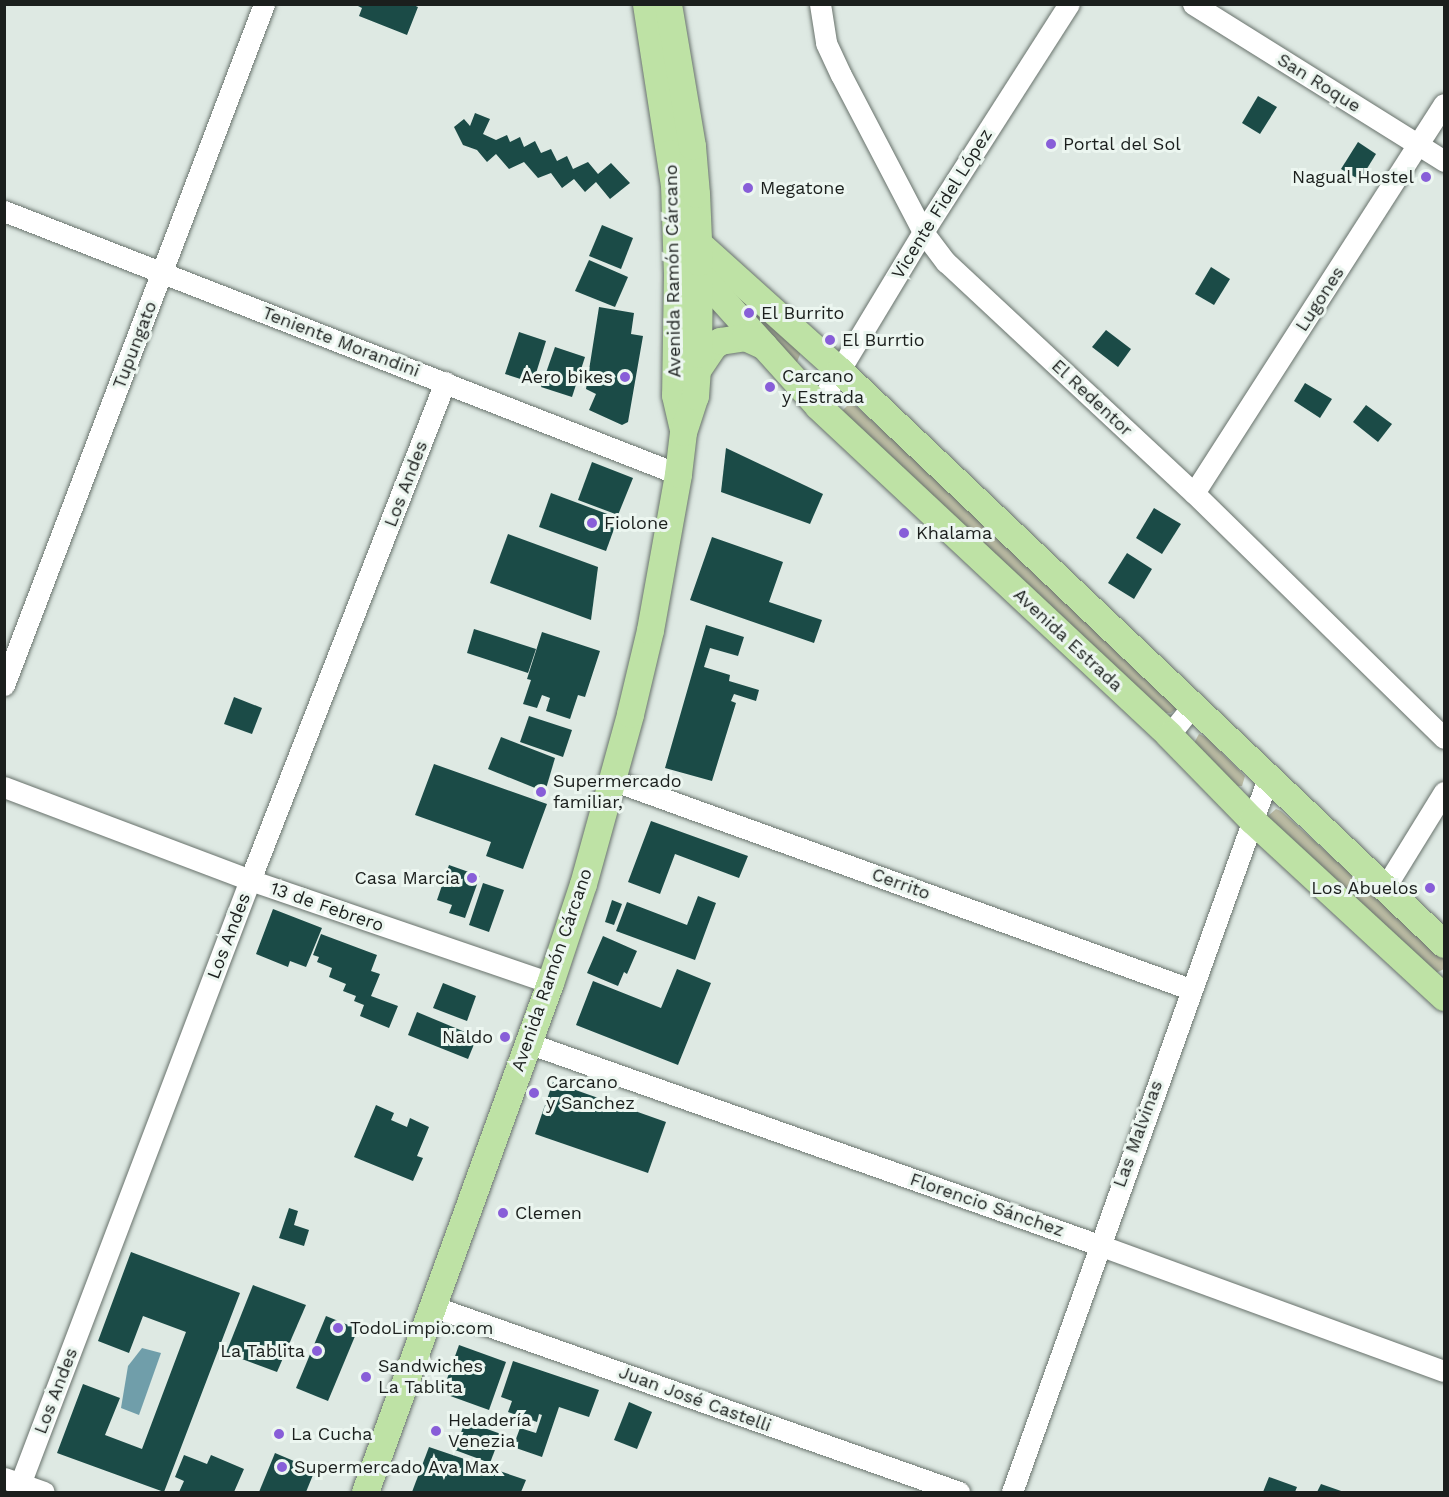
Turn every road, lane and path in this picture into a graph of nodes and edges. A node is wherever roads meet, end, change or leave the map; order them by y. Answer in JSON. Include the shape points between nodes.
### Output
{"nodes":[{"id":1,"x":264,"y":4,"type":"edge"},
{"id":2,"x":646,"y":4,"type":"edge"},
{"id":3,"x":668,"y":4,"type":"edge"},
{"id":4,"x":820,"y":4,"type":"edge"},
{"id":5,"x":1069,"y":4,"type":"edge"},
{"id":6,"x":1193,"y":4,"type":"edge"},
{"id":7,"x":1444,"y":104,"type":"edge"},
{"id":8,"x":1418,"y":145,"type":"junction"},
{"id":9,"x":670,"y":153,"type":"junction"},
{"id":10,"x":1444,"y":160,"type":"edge"},
{"id":11,"x":4,"y":211,"type":"edge"},
{"id":12,"x":923,"y":232,"type":"junction"},
{"id":13,"x":698,"y":243,"type":"junction"},
{"id":14,"x":162,"y":273,"type":"junction"},
{"id":15,"x":699,"y":275,"type":"junction"},
{"id":16,"x":764,"y":346,"type":"junction"},
{"id":17,"x":697,"y":370,"type":"junction"},
{"id":18,"x":838,"y":370,"type":"junction"},
{"id":19,"x":445,"y":382,"type":"junction"},
{"id":20,"x":818,"y":406,"type":"junction"},
{"id":21,"x":683,"y":432,"type":"junction"},
{"id":22,"x":678,"y":474,"type":"junction"},
{"id":23,"x":1194,"y":493,"type":"junction"},
{"id":24,"x":4,"y":685,"type":"edge"},
{"id":25,"x":1193,"y":705,"type":"junction"},
{"id":26,"x":1169,"y":735,"type":"junction"},
{"id":27,"x":1444,"y":738,"type":"edge"},
{"id":28,"x":1268,"y":778,"type":"junction"},
{"id":29,"x":612,"y":780,"type":"junction"},
{"id":30,"x":4,"y":787,"type":"edge"},
{"id":31,"x":1444,"y":792,"type":"edge"},
{"id":32,"x":1252,"y":820,"type":"junction"},
{"id":33,"x":250,"y":880,"type":"junction"},
{"id":34,"x":1384,"y":889,"type":"junction"},
{"id":35,"x":1444,"y":944,"type":"edge"},
{"id":36,"x":550,"y":983,"type":"junction"},
{"id":37,"x":1190,"y":989,"type":"junction"},
{"id":38,"x":1442,"y":991,"type":"edge"},
{"id":39,"x":528,"y":1043,"type":"junction"},
{"id":40,"x":1099,"y":1245,"type":"junction"},
{"id":41,"x":432,"y":1306,"type":"junction"},
{"id":42,"x":1444,"y":1371,"type":"edge"},
{"id":43,"x":14,"y":1485,"type":"edge"},
{"id":44,"x":44,"y":1492,"type":"edge"},
{"id":45,"x":365,"y":1492,"type":"edge"},
{"id":46,"x":958,"y":1492,"type":"edge"},
{"id":47,"x":1012,"y":1492,"type":"edge"}],
"edges":[{"from":1,"to":14,"type":"street","name":"Tupungato"},
{"from":2,"to":9,"type":"main road","name":"Avenida Ramón Cárcano"},
{"from":3,"to":13,"type":"main road","name":"Avenida Ramón Cárcano","via":[[692,146]]},
{"from":4,"to":12,"type":"street","name":"El Redentor","via":[[826,43]]},
{"from":5,"to":12,"type":"street","name":"Vicente Fidel López"},
{"from":6,"to":8,"type":"street","name":"San Roque"},
{"from":7,"to":8,"type":"street","name":"Lugones"},
{"from":8,"to":10,"type":"street","name":"San Roque"},
{"from":8,"to":23,"type":"street","name":"Lugones"},
{"from":9,"to":15,"type":"main road","via":[[683,184],[688,256]]},
{"from":9,"to":21,"type":"main road","name":"Avenida Ramón Cárcano","via":[[676,225],[675,395]]},
{"from":11,"to":14,"type":"street","name":"Teniente Morandini"},
{"from":12,"to":18,"type":"street","name":"Vicente Fidel López"},
{"from":12,"to":23,"type":"street","name":"El Redentor","via":[[946,262]]},
{"from":13,"to":15,"type":"main road","name":"Avenida Ramón Cárcano"},
{"from":13,"to":18,"type":"main road","name":"Avenida Estrada"},
{"from":14,"to":19,"type":"street","name":"Teniente Morandini"},
{"from":14,"to":24,"type":"street","name":"Tupungato"},
{"from":15,"to":16,"type":"main road","name":"Avenida Estrada"},
{"from":15,"to":17,"type":"main road","name":"Avenida Ramón Cárcano"},
{"from":16,"to":17,"type":"main road","via":[[745,338],[720,341]]},
{"from":16,"to":20,"type":"main road","name":"Avenida Estrada"},
{"from":17,"to":21,"type":"main road","name":"Avenida Ramón Cárcano","via":[[695,396]]},
{"from":18,"to":20,"type":"street","name":"Vicente Fidel López"},
{"from":18,"to":25,"type":"main road","name":"Avenida Estrada"},
{"from":19,"to":22,"type":"street","name":"Teniente Morandini"},
{"from":19,"to":33,"type":"street","name":"Los Andes"},
{"from":20,"to":26,"type":"main road","name":"Avenida Estrada"},
{"from":21,"to":22,"type":"main road","name":"Avenida Ramón Cárcano"},
{"from":22,"to":29,"type":"main road","name":"Avenida Ramón Cárcano","via":[[650,630]]},
{"from":23,"to":27,"type":"street","name":"El Redentor"},
{"from":25,"to":26,"type":"street"},
{"from":25,"to":28,"type":"main road","name":"Avenida Estrada"},
{"from":26,"to":32,"type":"main road","name":"Avenida Estrada"},
{"from":28,"to":32,"type":"street","name":"Las Malvinas"},
{"from":28,"to":34,"type":"main road","name":"Avenida Estrada"},
{"from":29,"to":36,"type":"main road","name":"Avenida Ramón Cárcano"},
{"from":29,"to":37,"type":"street","name":"Cerrito"},
{"from":30,"to":33,"type":"street","name":"13 de Febrero"},
{"from":31,"to":34,"type":"street"},
{"from":32,"to":37,"type":"street","name":"Las Malvinas"},
{"from":32,"to":38,"type":"main road","name":"Avenida Estrada"},
{"from":33,"to":36,"type":"street","name":"13 de Febrero"},
{"from":33,"to":43,"type":"street","name":"Los Andes"},
{"from":34,"to":35,"type":"main road","name":"Avenida Estrada"},
{"from":36,"to":39,"type":"main road","name":"Avenida Ramón Cárcano"},
{"from":37,"to":40,"type":"street","name":"Las Malvinas"},
{"from":39,"to":40,"type":"street","name":"Florencio Sánchez"},
{"from":39,"to":41,"type":"main road","name":"Avenida Ramón Cárcano"},
{"from":40,"to":42,"type":"street","name":"Florencio Sánchez"},
{"from":40,"to":47,"type":"street","name":"Las Malvinas"},
{"from":41,"to":45,"type":"main road","name":"Avenida Ramón Cárcano"},
{"from":41,"to":46,"type":"street","name":"Juan José Castelli"},
{"from":43,"to":44,"type":"street"}]}
